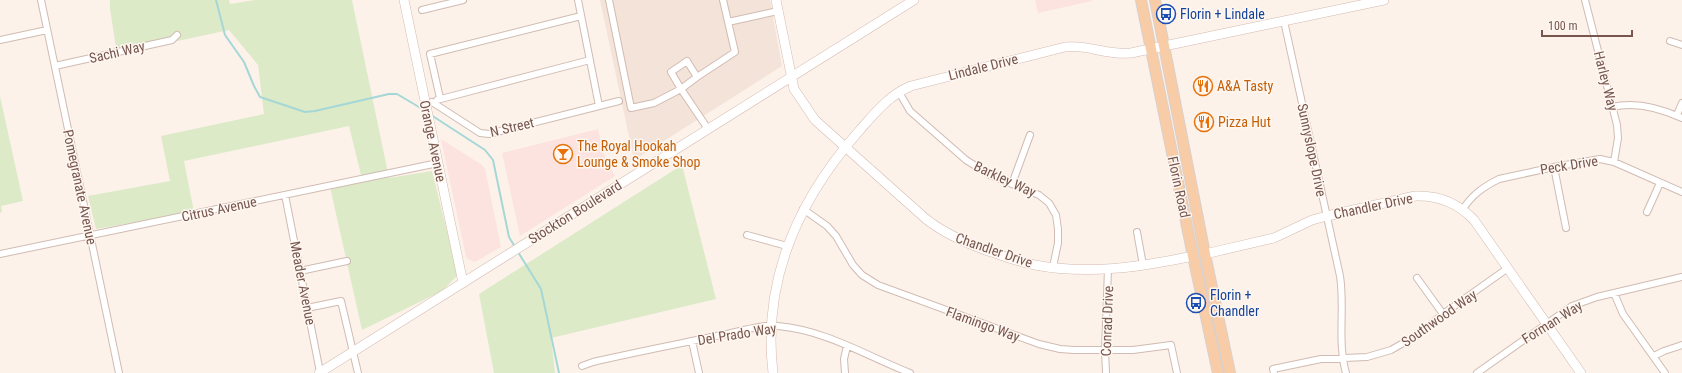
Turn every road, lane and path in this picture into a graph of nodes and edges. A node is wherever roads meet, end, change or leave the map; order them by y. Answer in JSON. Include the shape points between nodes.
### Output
{"nodes":[{"id":1,"x":41,"y":0,"type":"edge"},
{"id":2,"x":404,"y":0,"type":"edge"},
{"id":3,"x":463,"y":0,"type":"edge"},
{"id":4,"x":578,"y":0,"type":"edge"},
{"id":5,"x":609,"y":0,"type":"edge"},
{"id":6,"x":723,"y":0,"type":"edge"},
{"id":7,"x":776,"y":0,"type":"edge"},
{"id":8,"x":914,"y":0,"type":"edge"},
{"id":9,"x":1141,"y":0,"type":"edge"},
{"id":10,"x":1155,"y":0,"type":"edge"},
{"id":11,"x":1384,"y":0,"type":"edge"},
{"id":12,"x":1585,"y":0,"type":"edge"},
{"id":13,"x":422,"y":10,"type":"dead end"},
{"id":14,"x":778,"y":11,"type":"junction"},
{"id":15,"x":581,"y":16,"type":"junction"},
{"id":16,"x":1284,"y":21,"type":"junction"},
{"id":17,"x":728,"y":22,"type":"junction"},
{"id":18,"x":47,"y":30,"type":"junction"},
{"id":19,"x":177,"y":35,"type":"dead end"},
{"id":20,"x":0,"y":40,"type":"edge"},
{"id":21,"x":1670,"y":41,"type":"dead end"},
{"id":22,"x":1682,"y":45,"type":"edge"},
{"id":23,"x":1164,"y":47,"type":"junction"},
{"id":24,"x":1151,"y":49,"type":"junction"},
{"id":25,"x":590,"y":60,"type":"junction"},
{"id":26,"x":54,"y":66,"type":"junction"},
{"id":27,"x":792,"y":76,"type":"junction"},
{"id":28,"x":698,"y":77,"type":"junction"},
{"id":29,"x":681,"y":89,"type":"junction"},
{"id":30,"x":899,"y":92,"type":"junction"},
{"id":31,"x":440,"y":98,"type":"junction"},
{"id":32,"x":619,"y":101,"type":"dead end"},
{"id":33,"x":1682,"y":103,"type":"edge"},
{"id":34,"x":428,"y":105,"type":"junction"},
{"id":35,"x":599,"y":106,"type":"junction"},
{"id":36,"x":1612,"y":107,"type":"junction"},
{"id":37,"x":1679,"y":116,"type":"edge"},
{"id":38,"x":708,"y":129,"type":"junction"},
{"id":39,"x":1030,"y":135,"type":"dead end"},
{"id":40,"x":845,"y":147,"type":"junction"},
{"id":41,"x":1614,"y":162,"type":"junction"},
{"id":42,"x":438,"y":163,"type":"junction"},
{"id":43,"x":1554,"y":167,"type":"junction"},
{"id":44,"x":1660,"y":183,"type":"junction"},
{"id":45,"x":1012,"y":184,"type":"junction"},
{"id":46,"x":1682,"y":192,"type":"edge"},
{"id":47,"x":285,"y":195,"type":"junction"},
{"id":48,"x":803,"y":209,"type":"junction"},
{"id":49,"x":1463,"y":209,"type":"junction"},
{"id":50,"x":1646,"y":212,"type":"dead end"},
{"id":51,"x":1327,"y":216,"type":"junction"},
{"id":52,"x":1566,"y":228,"type":"dead end"},
{"id":53,"x":1137,"y":232,"type":"dead end"},
{"id":54,"x":747,"y":235,"type":"dead end"},
{"id":55,"x":90,"y":236,"type":"junction"},
{"id":56,"x":1190,"y":240,"type":"junction"},
{"id":57,"x":787,"y":246,"type":"junction"},
{"id":58,"x":0,"y":254,"type":"edge"},
{"id":59,"x":1204,"y":254,"type":"junction"},
{"id":60,"x":1193,"y":256,"type":"junction"},
{"id":61,"x":347,"y":261,"type":"dead end"},
{"id":62,"x":1053,"y":266,"type":"junction"},
{"id":63,"x":1144,"y":266,"type":"junction"},
{"id":64,"x":1508,"y":268,"type":"junction"},
{"id":65,"x":1108,"y":269,"type":"junction"},
{"id":66,"x":1208,"y":269,"type":"junction"},
{"id":67,"x":300,"y":271,"type":"junction"},
{"id":68,"x":1682,"y":277,"type":"edge"},
{"id":69,"x":1417,"y":278,"type":"dead end"},
{"id":70,"x":463,"y":283,"type":"junction"},
{"id":71,"x":1614,"y":293,"type":"junction"},
{"id":72,"x":307,"y":308,"type":"junction"},
{"id":73,"x":1443,"y":314,"type":"junction"},
{"id":74,"x":1547,"y":323,"type":"junction"},
{"id":75,"x":771,"y":326,"type":"junction"},
{"id":76,"x":692,"y":341,"type":"junction"},
{"id":77,"x":1682,"y":345,"type":"edge"},
{"id":78,"x":847,"y":346,"type":"junction"},
{"id":79,"x":1105,"y":350,"type":"junction"},
{"id":80,"x":353,"y":351,"type":"junction"},
{"id":81,"x":1654,"y":356,"type":"junction"},
{"id":82,"x":1343,"y":358,"type":"junction"},
{"id":83,"x":582,"y":366,"type":"dead end"},
{"id":84,"x":119,"y":373,"type":"edge"},
{"id":85,"x":320,"y":373,"type":"edge"},
{"id":86,"x":358,"y":373,"type":"edge"},
{"id":87,"x":699,"y":373,"type":"edge"},
{"id":88,"x":773,"y":373,"type":"edge"},
{"id":89,"x":845,"y":373,"type":"edge"},
{"id":90,"x":910,"y":373,"type":"edge"},
{"id":91,"x":1106,"y":373,"type":"edge"},
{"id":92,"x":1177,"y":373,"type":"edge"},
{"id":93,"x":1218,"y":373,"type":"edge"},
{"id":94,"x":1230,"y":373,"type":"edge"},
{"id":95,"x":1274,"y":373,"type":"edge"},
{"id":96,"x":1346,"y":373,"type":"edge"},
{"id":97,"x":1477,"y":373,"type":"edge"},
{"id":98,"x":1581,"y":373,"type":"edge"},
{"id":99,"x":1665,"y":373,"type":"edge"}],
"edges":[{"from":1,"to":18,"type":"street","name":"Pomegranate Avenue"},
{"from":2,"to":34,"type":"street","name":"Orange Avenue"},
{"from":3,"to":13,"type":"street"},
{"from":4,"to":15,"type":"street"},
{"from":5,"to":29,"type":"street","via":[[630,108],[654,103]]},
{"from":6,"to":17,"type":"street"},
{"from":7,"to":14,"type":"street","name":"Chandler Drive"},
{"from":8,"to":27,"type":"street","name":"Stockton Boulevard"},
{"from":9,"to":24,"type":"main road","name":"Florin Road"},
{"from":10,"to":23,"type":"main road","name":"Florin Road"},
{"from":11,"to":16,"type":"street","name":"Lindale Drive"},
{"from":12,"to":36,"type":"street","name":"Harley Way"},
{"from":14,"to":17,"type":"street"},
{"from":14,"to":27,"type":"street","name":"Chandler Drive"},
{"from":15,"to":25,"type":"street"},
{"from":15,"to":31,"type":"street","via":[[430,54]]},
{"from":16,"to":23,"type":"street","name":"Lindale Drive"},
{"from":16,"to":51,"type":"street","name":"Sunnyslope Drive"},
{"from":17,"to":28,"type":"street","via":[[735,52]]},
{"from":18,"to":20,"type":"street"},
{"from":18,"to":26,"type":"street","name":"Pomegranate Avenue"},
{"from":19,"to":26,"type":"street","name":"Sachi Way","via":[[172,40]]},
{"from":21,"to":22,"type":"street"},
{"from":23,"to":24,"type":"street","name":"Lindale Drive"},
{"from":23,"to":59,"type":"main road","name":"Florin Road"},
{"from":24,"to":30,"type":"street","name":"Lindale Drive","via":[[1117,54],[1085,47],[1064,47],[911,86]]},
{"from":24,"to":56,"type":"main road","name":"Florin Road"},
{"from":25,"to":31,"type":"street"},
{"from":25,"to":35,"type":"street"},
{"from":26,"to":55,"type":"street","name":"Pomegranate Avenue"},
{"from":27,"to":38,"type":"street","name":"Stockton Boulevard"},
{"from":27,"to":40,"type":"street","name":"Chandler Drive","via":[[794,89],[815,120]]},
{"from":28,"to":29,"type":"street"},
{"from":28,"to":29,"type":"street","via":[[687,61],[671,72]]},
{"from":29,"to":38,"type":"street"},
{"from":30,"to":40,"type":"street","name":"Lindale Drive","via":[[886,102]]},
{"from":30,"to":45,"type":"street","name":"Barkley Way","via":[[910,111],[966,160],[990,175]]},
{"from":31,"to":34,"type":"street"},
{"from":32,"to":35,"type":"street","name":"N Street"},
{"from":33,"to":37,"type":"street"},
{"from":34,"to":35,"type":"street","name":"N Street","via":[[488,134]]},
{"from":34,"to":42,"type":"street","name":"Orange Avenue"},
{"from":36,"to":37,"type":"street","via":[[1622,104],[1635,105]]},
{"from":36,"to":41,"type":"street","name":"Harley Way","via":[[1618,138]]},
{"from":38,"to":70,"type":"street","name":"Stockton Boulevard"},
{"from":39,"to":45,"type":"street"},
{"from":40,"to":48,"type":"street","name":"Lindale Drive","via":[[821,178]]},
{"from":40,"to":62,"type":"street","name":"Chandler Drive","via":[[944,232],[1011,259]]},
{"from":41,"to":43,"type":"street","name":"Peck Drive","via":[[1594,159]]},
{"from":41,"to":44,"type":"street","name":"Peck Drive"},
{"from":42,"to":47,"type":"street","name":"Citrus Avenue"},
{"from":42,"to":70,"type":"street","name":"Orange Avenue"},
{"from":43,"to":49,"type":"street","name":"Peck Drive","via":[[1492,182],[1475,194]]},
{"from":43,"to":52,"type":"street"},
{"from":44,"to":46,"type":"street","name":"Peck Drive"},
{"from":44,"to":50,"type":"street"},
{"from":45,"to":62,"type":"street","name":"Barkley Way","via":[[1039,195],[1053,209],[1058,236]]},
{"from":47,"to":55,"type":"street","name":"Citrus Avenue"},
{"from":47,"to":67,"type":"street","name":"Meader Avenue"},
{"from":48,"to":57,"type":"street","name":"Lindale Drive"},
{"from":48,"to":79,"type":"street","name":"Flamingo Way","via":[[827,226],[836,236],[853,266],[878,285],[1046,346],[1074,350]]},
{"from":49,"to":51,"type":"street","name":"Chandler Drive","via":[[1444,200],[1422,196]]},
{"from":49,"to":64,"type":"street","name":"Chandler Drive","via":[[1479,226]]},
{"from":51,"to":59,"type":"street","name":"Chandler Drive","via":[[1312,220],[1274,238]]},
{"from":51,"to":82,"type":"street","name":"Sunnyslope Drive","via":[[1341,285]]},
{"from":53,"to":63,"type":"street"},
{"from":54,"to":57,"type":"street"},
{"from":55,"to":58,"type":"street","name":"Citrus Avenue"},
{"from":55,"to":84,"type":"street","name":"Pomegranate Avenue"},
{"from":56,"to":59,"type":"main road"},
{"from":56,"to":60,"type":"main road","name":"Florin Road"},
{"from":57,"to":75,"type":"street","name":"Lindale Drive"},
{"from":59,"to":66,"type":"main road","name":"Florin Road"},
{"from":60,"to":63,"type":"street","name":"Chandler Drive"},
{"from":60,"to":66,"type":"main road"},
{"from":60,"to":93,"type":"main road","name":"Florin Road"},
{"from":61,"to":67,"type":"street"},
{"from":62,"to":65,"type":"street","name":"Chandler Drive","via":[[1071,270]]},
{"from":63,"to":65,"type":"street","name":"Chandler Drive"},
{"from":64,"to":73,"type":"street","name":"Southwood Way"},
{"from":64,"to":74,"type":"street","name":"Chandler Drive"},
{"from":65,"to":79,"type":"street","name":"Conrad Drive"},
{"from":66,"to":94,"type":"main road","name":"Florin Road"},
{"from":67,"to":72,"type":"street","name":"Meader Avenue"},
{"from":68,"to":71,"type":"street","name":"Forman Way"},
{"from":69,"to":73,"type":"street"},
{"from":70,"to":80,"type":"street","name":"Stockton Boulevard"},
{"from":71,"to":74,"type":"street","name":"Forman Way","via":[[1583,301]]},
{"from":71,"to":81,"type":"street","via":[[1623,314]]},
{"from":72,"to":80,"type":"street","via":[[341,301]]},
{"from":72,"to":85,"type":"street","name":"Meader Avenue"},
{"from":73,"to":82,"type":"street","name":"Southwood Way","via":[[1419,334],[1391,350],[1367,357]]},
{"from":74,"to":97,"type":"street","name":"Forman Way"},
{"from":74,"to":98,"type":"street","name":"Chandler Drive"},
{"from":75,"to":76,"type":"street","name":"Del Prado Way"},
{"from":75,"to":78,"type":"street","name":"Del Prado Way","via":[[810,332]]},
{"from":75,"to":88,"type":"street","name":"Lindale Drive"},
{"from":76,"to":83,"type":"street","name":"Del Prado Way"},
{"from":76,"to":87,"type":"street"},
{"from":77,"to":81,"type":"street"},
{"from":78,"to":89,"type":"street","via":[[844,359]]},
{"from":78,"to":90,"type":"street","name":"Del Prado Way"},
{"from":79,"to":91,"type":"street","name":"Conrad Drive"},
{"from":79,"to":92,"type":"street","name":"Flamingo Way","via":[[1133,350],[1171,345]]},
{"from":80,"to":85,"type":"street","name":"Stockton Boulevard"},
{"from":80,"to":86,"type":"street"},
{"from":81,"to":99,"type":"street"},
{"from":82,"to":95,"type":"street","name":"Southwood Way","via":[[1300,363],[1274,369]]},
{"from":82,"to":96,"type":"street","name":"Sunnyslope Drive"}]}
